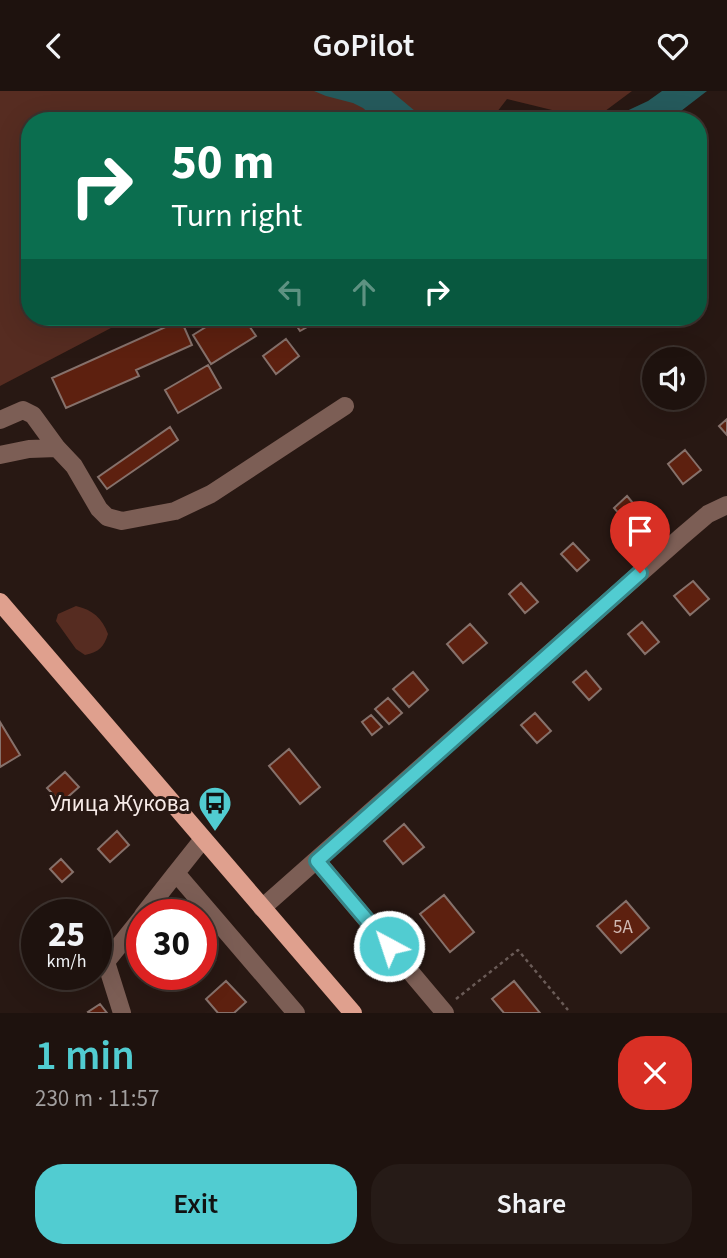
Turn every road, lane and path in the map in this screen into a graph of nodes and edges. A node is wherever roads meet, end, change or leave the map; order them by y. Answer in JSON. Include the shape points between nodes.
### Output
{"nodes":[{"id":1,"x":345,"y":406,"type":"dead end"},
{"id":2,"x":0,"y":420,"type":"edge"},
{"id":3,"x":57,"y":447,"type":"junction"},
{"id":4,"x":0,"y":455,"type":"edge"},
{"id":5,"x":727,"y":505,"type":"edge"},
{"id":6,"x":0,"y":602,"type":"edge"},
{"id":7,"x":203,"y":839,"type":"junction"},
{"id":8,"x":317,"y":861,"type":"junction"},
{"id":9,"x":176,"y":873,"type":"junction"},
{"id":10,"x":155,"y":899,"type":"edge"},
{"id":11,"x":262,"y":908,"type":"junction"},
{"id":12,"x":126,"y":937,"type":"edge"},
{"id":13,"x":568,"y":1010,"type":"dead end"},
{"id":14,"x":444,"y":1012,"type":"edge"},
{"id":15,"x":122,"y":1013,"type":"edge"},
{"id":16,"x":296,"y":1013,"type":"edge"},
{"id":17,"x":352,"y":1013,"type":"edge"}],
"edges":[{"from":1,"to":3,"type":"street","via":[[211,494],[175,511],[122,521],[99,509],[74,465]]},
{"from":2,"to":3,"type":"street","via":[[23,410],[33,415]]},
{"from":3,"to":4,"type":"street"},
{"from":5,"to":8,"type":"street","via":[[681,537]]},
{"from":6,"to":7,"type":"main road"},
{"from":7,"to":9,"type":"street"},
{"from":7,"to":11,"type":"main road"},
{"from":8,"to":11,"type":"street"},
{"from":8,"to":14,"type":"street"},
{"from":9,"to":10,"type":"street"},
{"from":9,"to":16,"type":"street"},
{"from":11,"to":17,"type":"main road"},
{"from":12,"to":15,"type":"street","via":[[106,963]]},
{"from":13,"to":14,"type":"path","via":[[518,950]]}]}
